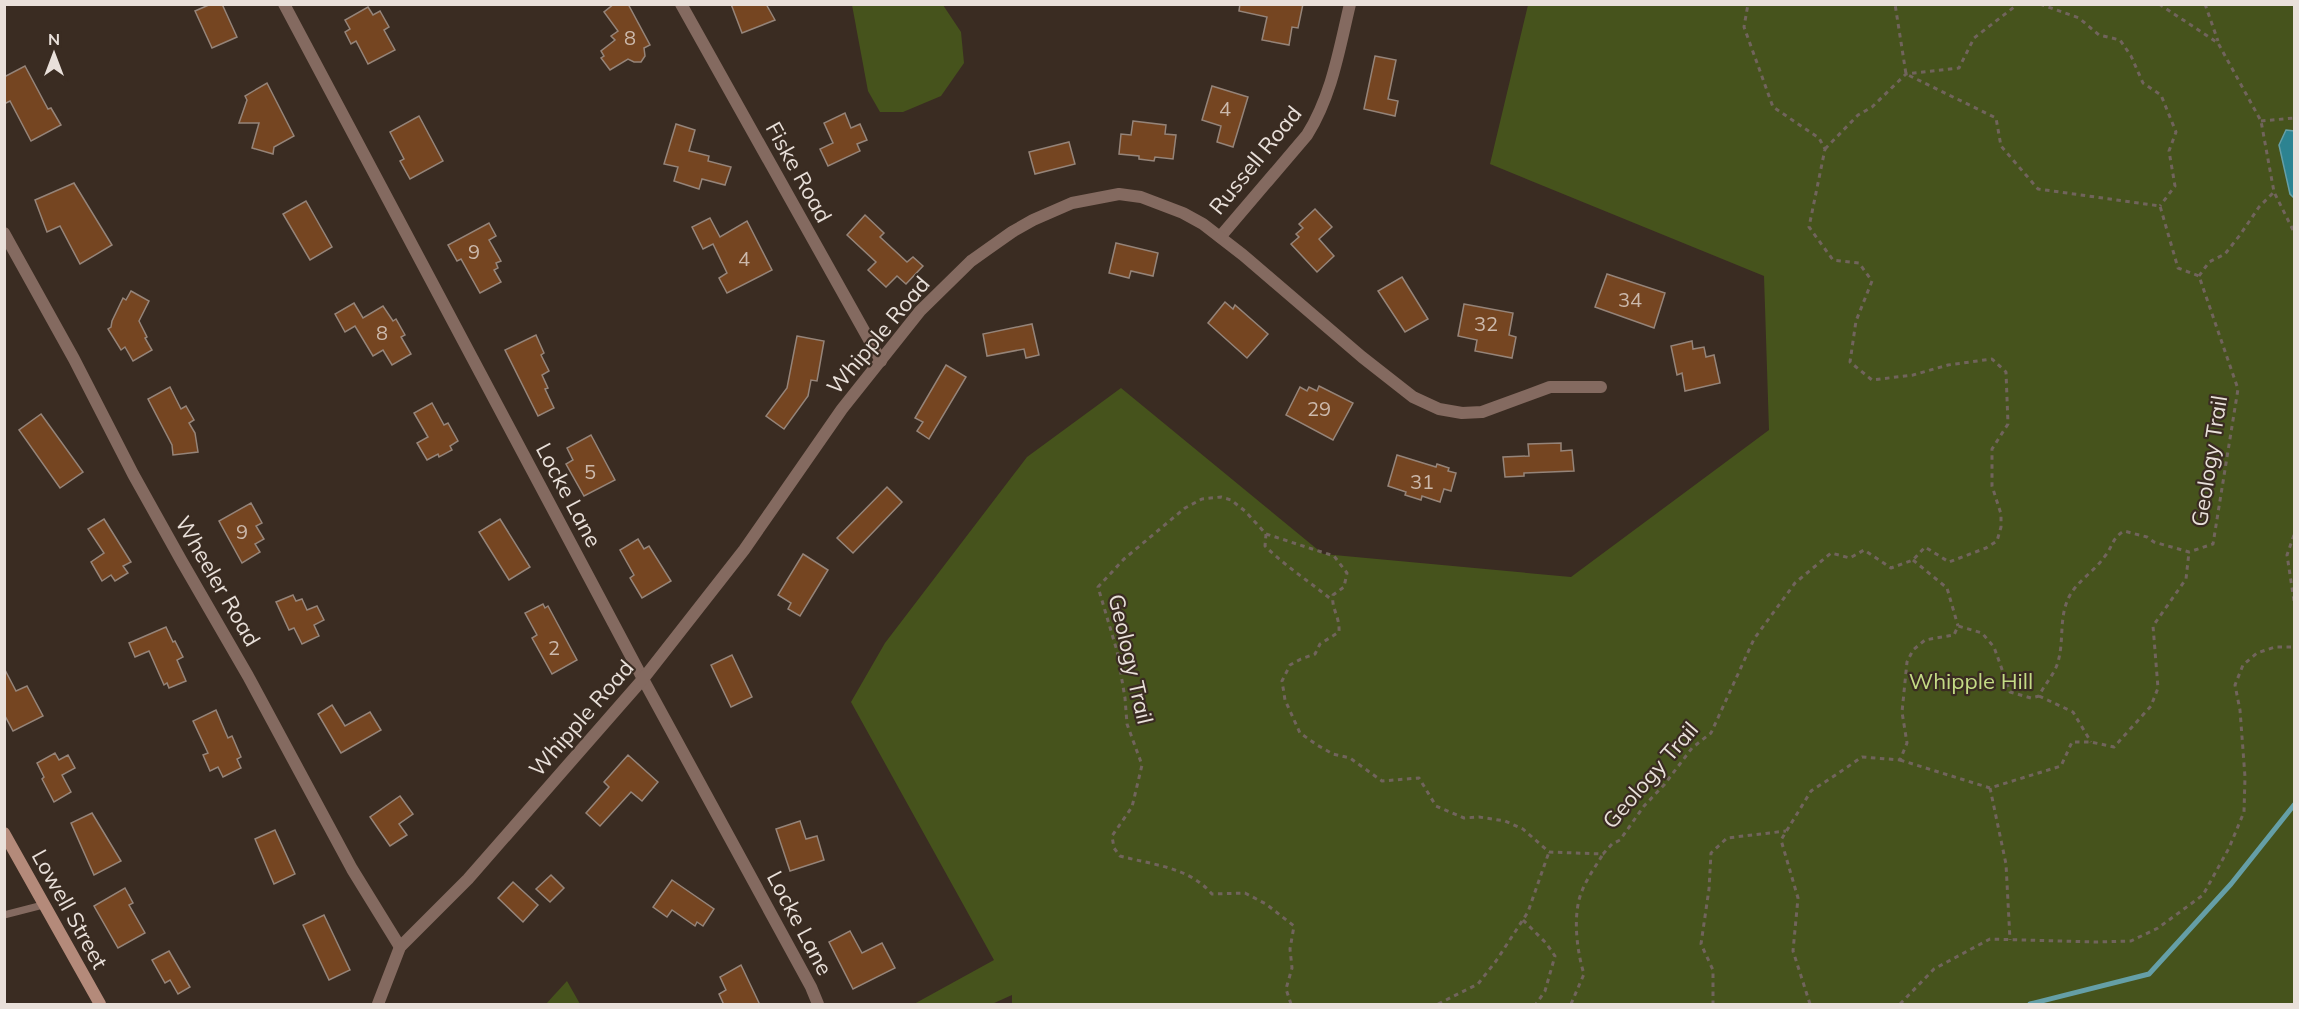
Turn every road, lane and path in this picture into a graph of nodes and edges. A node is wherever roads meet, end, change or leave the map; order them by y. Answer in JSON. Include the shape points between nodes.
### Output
{"nodes":[{"id":1,"x":284,"y":4,"type":"edge"},
{"id":2,"x":681,"y":4,"type":"edge"},
{"id":3,"x":1350,"y":4,"type":"edge"},
{"id":4,"x":1748,"y":4,"type":"edge"},
{"id":5,"x":1895,"y":4,"type":"edge"},
{"id":6,"x":2018,"y":4,"type":"edge"},
{"id":7,"x":2040,"y":4,"type":"edge"},
{"id":8,"x":2159,"y":4,"type":"edge"},
{"id":9,"x":2205,"y":4,"type":"edge"},
{"id":10,"x":2218,"y":43,"type":"junction"},
{"id":11,"x":1906,"y":74,"type":"junction"},
{"id":12,"x":2295,"y":118,"type":"edge"},
{"id":13,"x":2261,"y":121,"type":"junction"},
{"id":14,"x":1825,"y":149,"type":"junction"},
{"id":15,"x":2274,"y":192,"type":"junction"},
{"id":16,"x":2160,"y":206,"type":"junction"},
{"id":17,"x":2295,"y":232,"type":"edge"},
{"id":18,"x":4,"y":233,"type":"edge"},
{"id":19,"x":1220,"y":237,"type":"junction"},
{"id":20,"x":2199,"y":276,"type":"junction"},
{"id":21,"x":881,"y":361,"type":"junction"},
{"id":22,"x":1601,"y":387,"type":"dead end"},
{"id":23,"x":1266,"y":534,"type":"junction"},
{"id":24,"x":2295,"y":535,"type":"edge"},
{"id":25,"x":2188,"y":552,"type":"junction"},
{"id":26,"x":1913,"y":560,"type":"junction"},
{"id":27,"x":1332,"y":600,"type":"junction"},
{"id":28,"x":2295,"y":601,"type":"edge"},
{"id":29,"x":1958,"y":626,"type":"junction"},
{"id":30,"x":2295,"y":646,"type":"edge"},
{"id":31,"x":643,"y":679,"type":"junction"},
{"id":32,"x":2039,"y":696,"type":"junction"},
{"id":33,"x":2091,"y":742,"type":"junction"},
{"id":34,"x":1900,"y":760,"type":"junction"},
{"id":35,"x":1990,"y":788,"type":"junction"},
{"id":36,"x":1786,"y":831,"type":"junction"},
{"id":37,"x":5,"y":835,"type":"edge"},
{"id":38,"x":1549,"y":852,"type":"junction"},
{"id":39,"x":1603,"y":854,"type":"junction"},
{"id":40,"x":43,"y":905,"type":"junction"},
{"id":41,"x":4,"y":915,"type":"edge"},
{"id":42,"x":1523,"y":920,"type":"junction"},
{"id":43,"x":2010,"y":940,"type":"junction"},
{"id":44,"x":400,"y":947,"type":"junction"},
{"id":45,"x":100,"y":1005,"type":"edge"},
{"id":46,"x":378,"y":1005,"type":"edge"},
{"id":47,"x":818,"y":1005,"type":"edge"},
{"id":48,"x":1292,"y":1005,"type":"edge"},
{"id":49,"x":1438,"y":1005,"type":"edge"},
{"id":50,"x":1536,"y":1005,"type":"edge"},
{"id":51,"x":1571,"y":1005,"type":"edge"},
{"id":52,"x":1712,"y":1005,"type":"edge"},
{"id":53,"x":1810,"y":1005,"type":"edge"},
{"id":54,"x":1900,"y":1005,"type":"edge"}],
"edges":[{"from":1,"to":31,"type":"street","name":"Locke Lane"},
{"from":2,"to":21,"type":"street","name":"Fiske Road"},
{"from":3,"to":19,"type":"street","name":"Russell Road","via":[[1331,85],[1318,116],[1307,135]]},
{"from":4,"to":14,"type":"path","via":[[1744,27],[1773,106],[1819,138]]},
{"from":5,"to":11,"type":"path"},
{"from":6,"to":11,"type":"path","via":[[1974,38],[1959,68]]},
{"from":7,"to":16,"type":"path","via":[[2079,18],[2099,35],[2120,40],[2144,83],[2161,95],[2176,132],[2169,152],[2175,186]]},
{"from":8,"to":10,"type":"path"},
{"from":9,"to":10,"type":"path"},
{"from":10,"to":13,"type":"path"},
{"from":11,"to":14,"type":"path"},
{"from":11,"to":16,"type":"path","via":[[1996,118],[2001,146],[2038,189]]},
{"from":12,"to":13,"type":"path"},
{"from":13,"to":15,"type":"path"},
{"from":14,"to":26,"type":"path","name":"Geology Trail","via":[[1809,227],[1833,260],[1859,263],[1872,281],[1856,321],[1850,362],[1872,380],[1992,359],[2006,372],[2008,424],[1992,449],[1992,486],[2001,514],[1997,541],[1949,562],[1925,547]]},
{"from":15,"to":17,"type":"path"},
{"from":15,"to":20,"type":"path","via":[[2225,254],[2209,262]]},
{"from":16,"to":20,"type":"path","via":[[2178,268]]},
{"from":18,"to":44,"type":"street","name":"Wheeler Road","via":[[352,869]]},
{"from":19,"to":21,"type":"street","name":"Whipple Road","via":[[1189,216],[1140,197],[1111,195],[1072,203],[1011,232],[971,261],[920,311]]},
{"from":19,"to":22,"type":"street","name":"Whipple Road","via":[[1362,357],[1426,404],[1473,413],[1550,387]]},
{"from":20,"to":25,"type":"path","name":"Geology Trail","via":[[2238,388],[2213,544]]},
{"from":21,"to":31,"type":"street","name":"Whipple Road","via":[[842,409],[744,550]]},
{"from":23,"to":27,"type":"path","via":[[1265,546],[1279,560]]},
{"from":23,"to":27,"type":"path","name":"Geology Trail","via":[[1334,556],[1347,573],[1344,587]]},
{"from":23,"to":48,"type":"path","name":"Geology Trail","via":[[1231,500],[1202,499],[1185,508],[1124,559],[1098,587],[1117,651],[1127,724],[1142,765],[1132,807],[1112,836],[1114,848],[1120,856],[1186,873],[1212,894],[1245,893],[1294,926],[1292,968],[1286,989]]},
{"from":24,"to":28,"type":"path","via":[[2287,555]]},
{"from":25,"to":32,"type":"path","name":"Geology Trail","via":[[2124,531],[2115,536],[2105,556],[2069,597],[2061,620],[2063,639],[2057,667]]},
{"from":25,"to":33,"type":"path","via":[[2186,579],[2153,626],[2158,688],[2151,706],[2114,747]]},
{"from":26,"to":29,"type":"path","via":[[1947,588]]},
{"from":26,"to":39,"type":"path","name":"Geology Trail","via":[[1891,567],[1864,550],[1850,558],[1831,553],[1795,583],[1754,639],[1711,734],[1692,748],[1620,840]]},
{"from":27,"to":38,"type":"path","via":[[1340,618],[1339,632],[1320,644],[1315,654],[1290,665],[1282,681],[1285,700],[1300,733],[1325,750],[1350,758],[1383,781],[1419,778],[1436,806],[1464,818],[1505,821],[1523,829]]},
{"from":29,"to":32,"type":"path","via":[[1982,633],[1994,647],[2010,692],[2031,698]]},
{"from":29,"to":34,"type":"path","via":[[1954,635],[1926,639],[1913,650],[1907,662],[1902,711],[1907,743]]},
{"from":30,"to":43,"type":"path","via":[[2257,653],[2243,665],[2235,685],[2245,777],[2244,812],[2203,895],[2158,928],[2131,941]]},
{"from":31,"to":44,"type":"street","name":"Whipple Road","via":[[468,879]]},
{"from":31,"to":47,"type":"street","name":"Locke Lane"},
{"from":32,"to":33,"type":"path","via":[[2073,712]]},
{"from":33,"to":35,"type":"path","via":[[2072,742],[2061,766]]},
{"from":34,"to":35,"type":"path"},
{"from":34,"to":36,"type":"path","via":[[1862,757],[1811,791]]},
{"from":35,"to":43,"type":"path","via":[[2006,864]]},
{"from":36,"to":52,"type":"path","via":[[1727,838],[1711,853],[1701,944],[1713,970]]},
{"from":36,"to":53,"type":"path","via":[[1781,840],[1798,898],[1793,951]]},
{"from":37,"to":40,"type":"main road","name":"Lowell Street"},
{"from":38,"to":39,"type":"path","name":"Geology Trail"},
{"from":38,"to":42,"type":"path"},
{"from":39,"to":51,"type":"path","via":[[1581,892],[1578,952],[1584,975]]},
{"from":40,"to":41,"type":"lane"},
{"from":40,"to":45,"type":"main road","name":"Lowell Street"},
{"from":42,"to":49,"type":"path","via":[[1478,984]]},
{"from":42,"to":50,"type":"path","via":[[1554,956],[1545,991]]},
{"from":43,"to":54,"type":"path","via":[[1990,939],[1934,969]]},
{"from":44,"to":46,"type":"street","name":"Whipple Road"}]}
